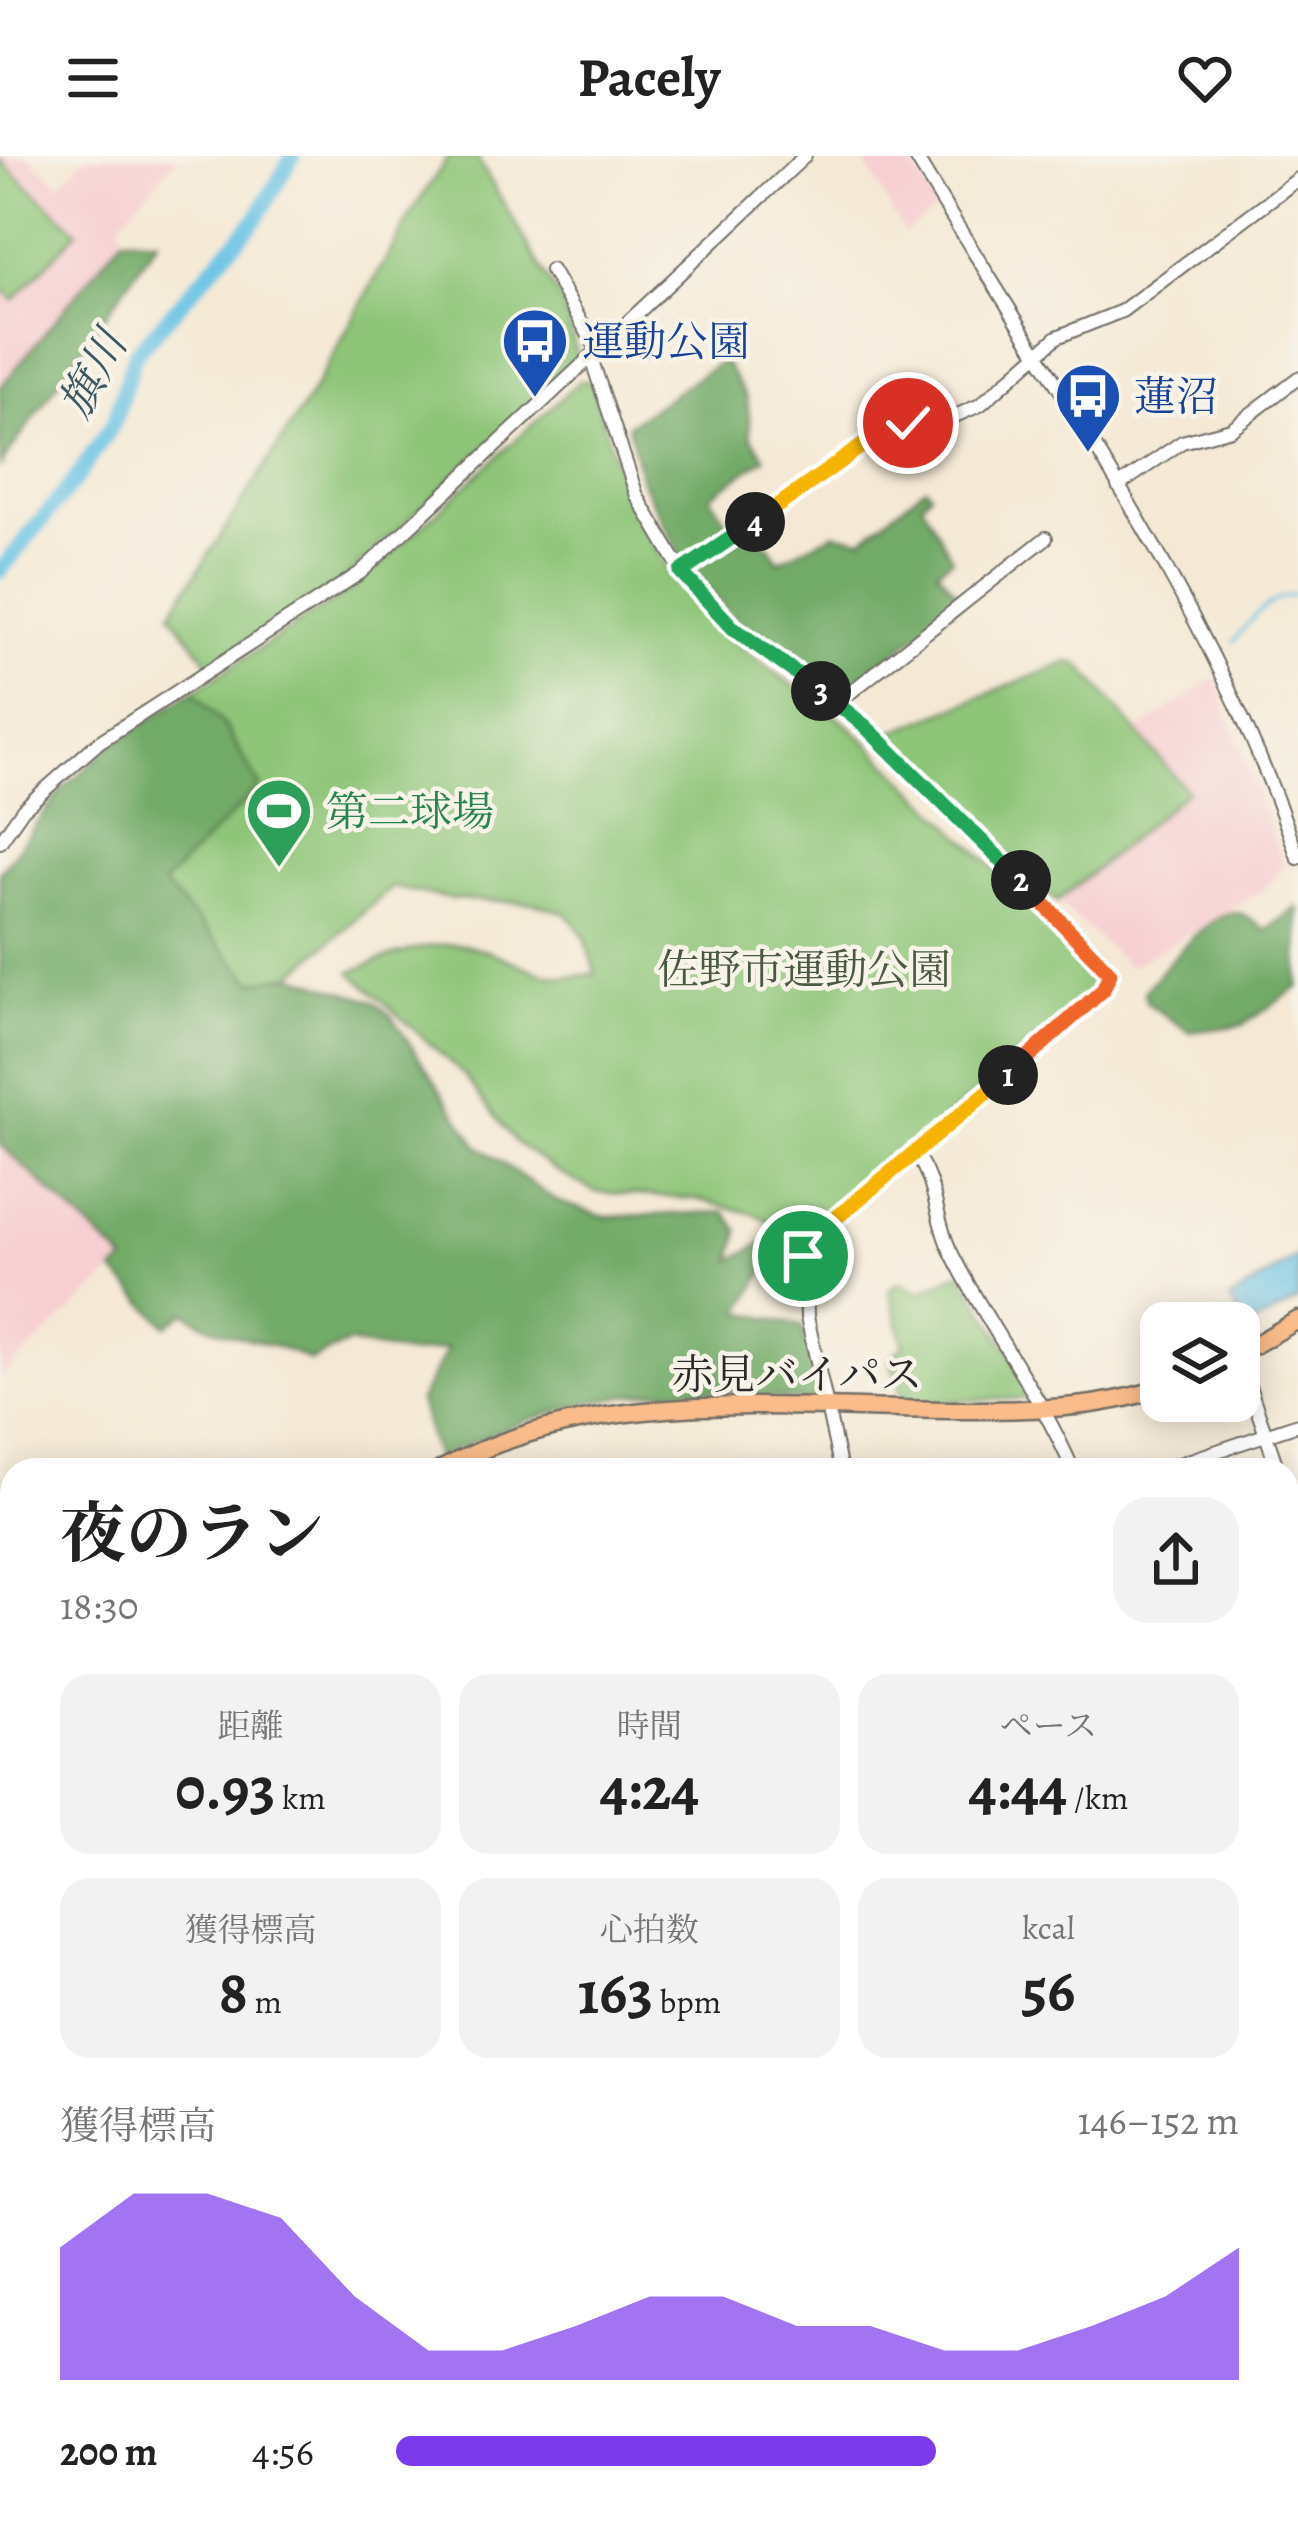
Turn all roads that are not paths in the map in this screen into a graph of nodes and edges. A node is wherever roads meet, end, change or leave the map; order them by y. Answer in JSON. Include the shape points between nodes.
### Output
{"nodes":[{"id":1,"x":805,"y":156,"type":"edge"},
{"id":2,"x":915,"y":156,"type":"edge"},
{"id":3,"x":1298,"y":179,"type":"edge"},
{"id":4,"x":551,"y":270,"type":"dead end"},
{"id":5,"x":594,"y":354,"type":"junction"},
{"id":6,"x":1037,"y":354,"type":"junction"},
{"id":7,"x":1298,"y":378,"type":"edge"},
{"id":8,"x":1118,"y":486,"type":"junction"},
{"id":9,"x":1046,"y":538,"type":"dead end"},
{"id":10,"x":681,"y":572,"type":"junction"},
{"id":11,"x":837,"y":703,"type":"junction"},
{"id":12,"x":0,"y":842,"type":"edge"},
{"id":13,"x":1298,"y":857,"type":"edge"},
{"id":14,"x":916,"y":1155,"type":"junction"},
{"id":15,"x":1298,"y":1320,"type":"edge"},
{"id":16,"x":1260,"y":1343,"type":"edge"},
{"id":17,"x":1140,"y":1392,"type":"edge"},
{"id":18,"x":1047,"y":1409,"type":"junction"},
{"id":19,"x":827,"y":1410,"type":"junction"},
{"id":20,"x":1260,"y":1417,"type":"edge"},
{"id":21,"x":1298,"y":1424,"type":"edge"},
{"id":22,"x":1266,"y":1435,"type":"junction"},
{"id":23,"x":465,"y":1458,"type":"edge"},
{"id":24,"x":838,"y":1458,"type":"edge"},
{"id":25,"x":1068,"y":1458,"type":"edge"},
{"id":26,"x":1197,"y":1458,"type":"edge"},
{"id":27,"x":1273,"y":1458,"type":"edge"}],
"edges":[{"from":1,"to":5,"type":"street"},
{"from":2,"to":6,"type":"street"},
{"from":3,"to":6,"type":"street","via":[[1122,311],[1067,331]]},
{"from":4,"to":5,"type":"street"},
{"from":5,"to":10,"type":"street","via":[[637,496]]},
{"from":5,"to":12,"type":"street","via":[[344,587],[99,742],[23,809]]},
{"from":6,"to":8,"type":"street"},
{"from":6,"to":10,"type":"street","via":[[967,412],[929,412],[880,433]]},
{"from":7,"to":8,"type":"street","via":[[1232,429],[1181,442]]},
{"from":8,"to":13,"type":"street","via":[[1229,682]]},
{"from":9,"to":11,"type":"street"},
{"from":10,"to":11,"type":"street","via":[[748,641]]},
{"from":11,"to":14,"type":"street","via":[[1110,973],[1103,990]]},
{"from":14,"to":18,"type":"street","via":[[952,1256]]},
{"from":14,"to":19,"type":"street","via":[[805,1247],[807,1317]]},
{"from":15,"to":16,"type":"main road"},
{"from":17,"to":18,"type":"main road","name":"赤見バイパス"},
{"from":18,"to":19,"type":"main road","name":"赤見バイパス"},
{"from":18,"to":25,"type":"street"},
{"from":19,"to":23,"type":"main road","name":"赤見バイパス","via":[[690,1407],[592,1416]]},
{"from":19,"to":24,"type":"street"},
{"from":20,"to":22,"type":"street"},
{"from":21,"to":22,"type":"street"},
{"from":22,"to":26,"type":"street"},
{"from":22,"to":27,"type":"street"}]}
